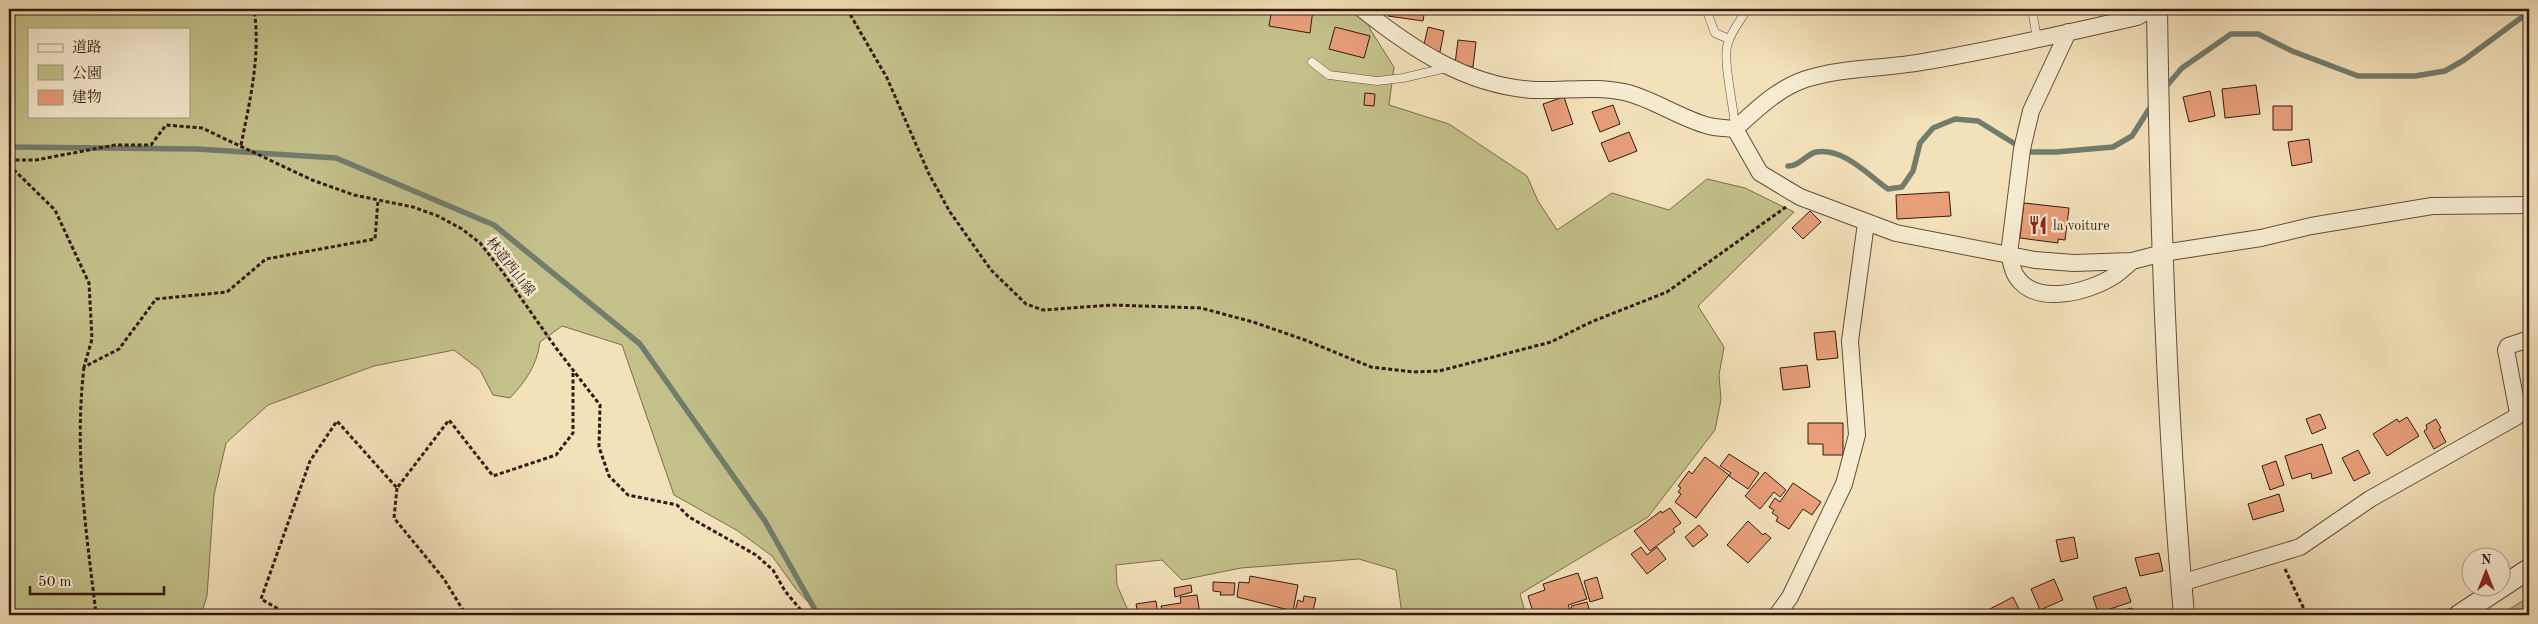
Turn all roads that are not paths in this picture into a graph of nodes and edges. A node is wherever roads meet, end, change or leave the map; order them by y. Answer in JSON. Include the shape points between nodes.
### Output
{"nodes":[{"id":1,"x":1362,"y":9,"type":"edge"},
{"id":2,"x":1706,"y":9,"type":"edge"},
{"id":3,"x":1747,"y":9,"type":"edge"},
{"id":4,"x":2032,"y":9,"type":"edge"},
{"id":5,"x":2151,"y":9,"type":"edge"},
{"id":6,"x":2157,"y":9,"type":"edge"},
{"id":7,"x":2068,"y":32,"type":"junction"},
{"id":8,"x":1729,"y":39,"type":"junction"},
{"id":9,"x":2037,"y":39,"type":"junction"},
{"id":10,"x":1312,"y":62,"type":"dead end"},
{"id":11,"x":1450,"y":67,"type":"junction"},
{"id":12,"x":1735,"y":129,"type":"junction"},
{"id":13,"x":2529,"y":205,"type":"edge"},
{"id":14,"x":1866,"y":223,"type":"junction"},
{"id":15,"x":2163,"y":253,"type":"junction"},
{"id":16,"x":2009,"y":254,"type":"junction"},
{"id":17,"x":2132,"y":261,"type":"junction"},
{"id":18,"x":2529,"y":339,"type":"edge"},
{"id":19,"x":2529,"y":569,"type":"edge"},
{"id":20,"x":2181,"y":583,"type":"junction"},
{"id":21,"x":1777,"y":615,"type":"edge"},
{"id":22,"x":2184,"y":615,"type":"edge"},
{"id":23,"x":2459,"y":615,"type":"edge"}],
"edges":[{"from":1,"to":11,"type":"street","via":[[1431,59]]},
{"from":2,"to":8,"type":"lane","via":[[1715,33]]},
{"from":3,"to":8,"type":"lane"},
{"from":4,"to":9,"type":"lane"},
{"from":5,"to":7,"type":"street","via":[[2137,17]]},
{"from":6,"to":15,"type":"street"},
{"from":7,"to":9,"type":"street"},
{"from":7,"to":16,"type":"street","via":[[2031,111],[2022,150]]},
{"from":8,"to":12,"type":"lane","via":[[1726,61]]},
{"from":9,"to":12,"type":"street","via":[[1946,58],[1804,79],[1766,101]]},
{"from":10,"to":11,"type":"lane","via":[[1329,76],[1377,81]]},
{"from":11,"to":12,"type":"street","via":[[1507,87],[1533,90],[1592,88],[1624,92],[1658,103],[1708,126]]},
{"from":12,"to":14,"type":"street","via":[[1760,173],[1800,196]]},
{"from":13,"to":15,"type":"street","via":[[2432,206]]},
{"from":14,"to":16,"type":"street","via":[[1896,233]]},
{"from":14,"to":21,"type":"street","via":[[1850,341],[1856,435],[1844,484],[1790,597]]},
{"from":15,"to":17,"type":"street"},
{"from":15,"to":20,"type":"street"},
{"from":16,"to":17,"type":"street","via":[[2035,260]]},
{"from":16,"to":17,"type":"street","via":[[2016,277],[2028,289],[2044,294],[2082,291],[2115,276]]},
{"from":18,"to":20,"type":"street","via":[[2508,346],[2506,350],[2518,413],[2516,417],[2370,499],[2300,547]]},
{"from":19,"to":23,"type":"street"},
{"from":20,"to":22,"type":"street"}]}
